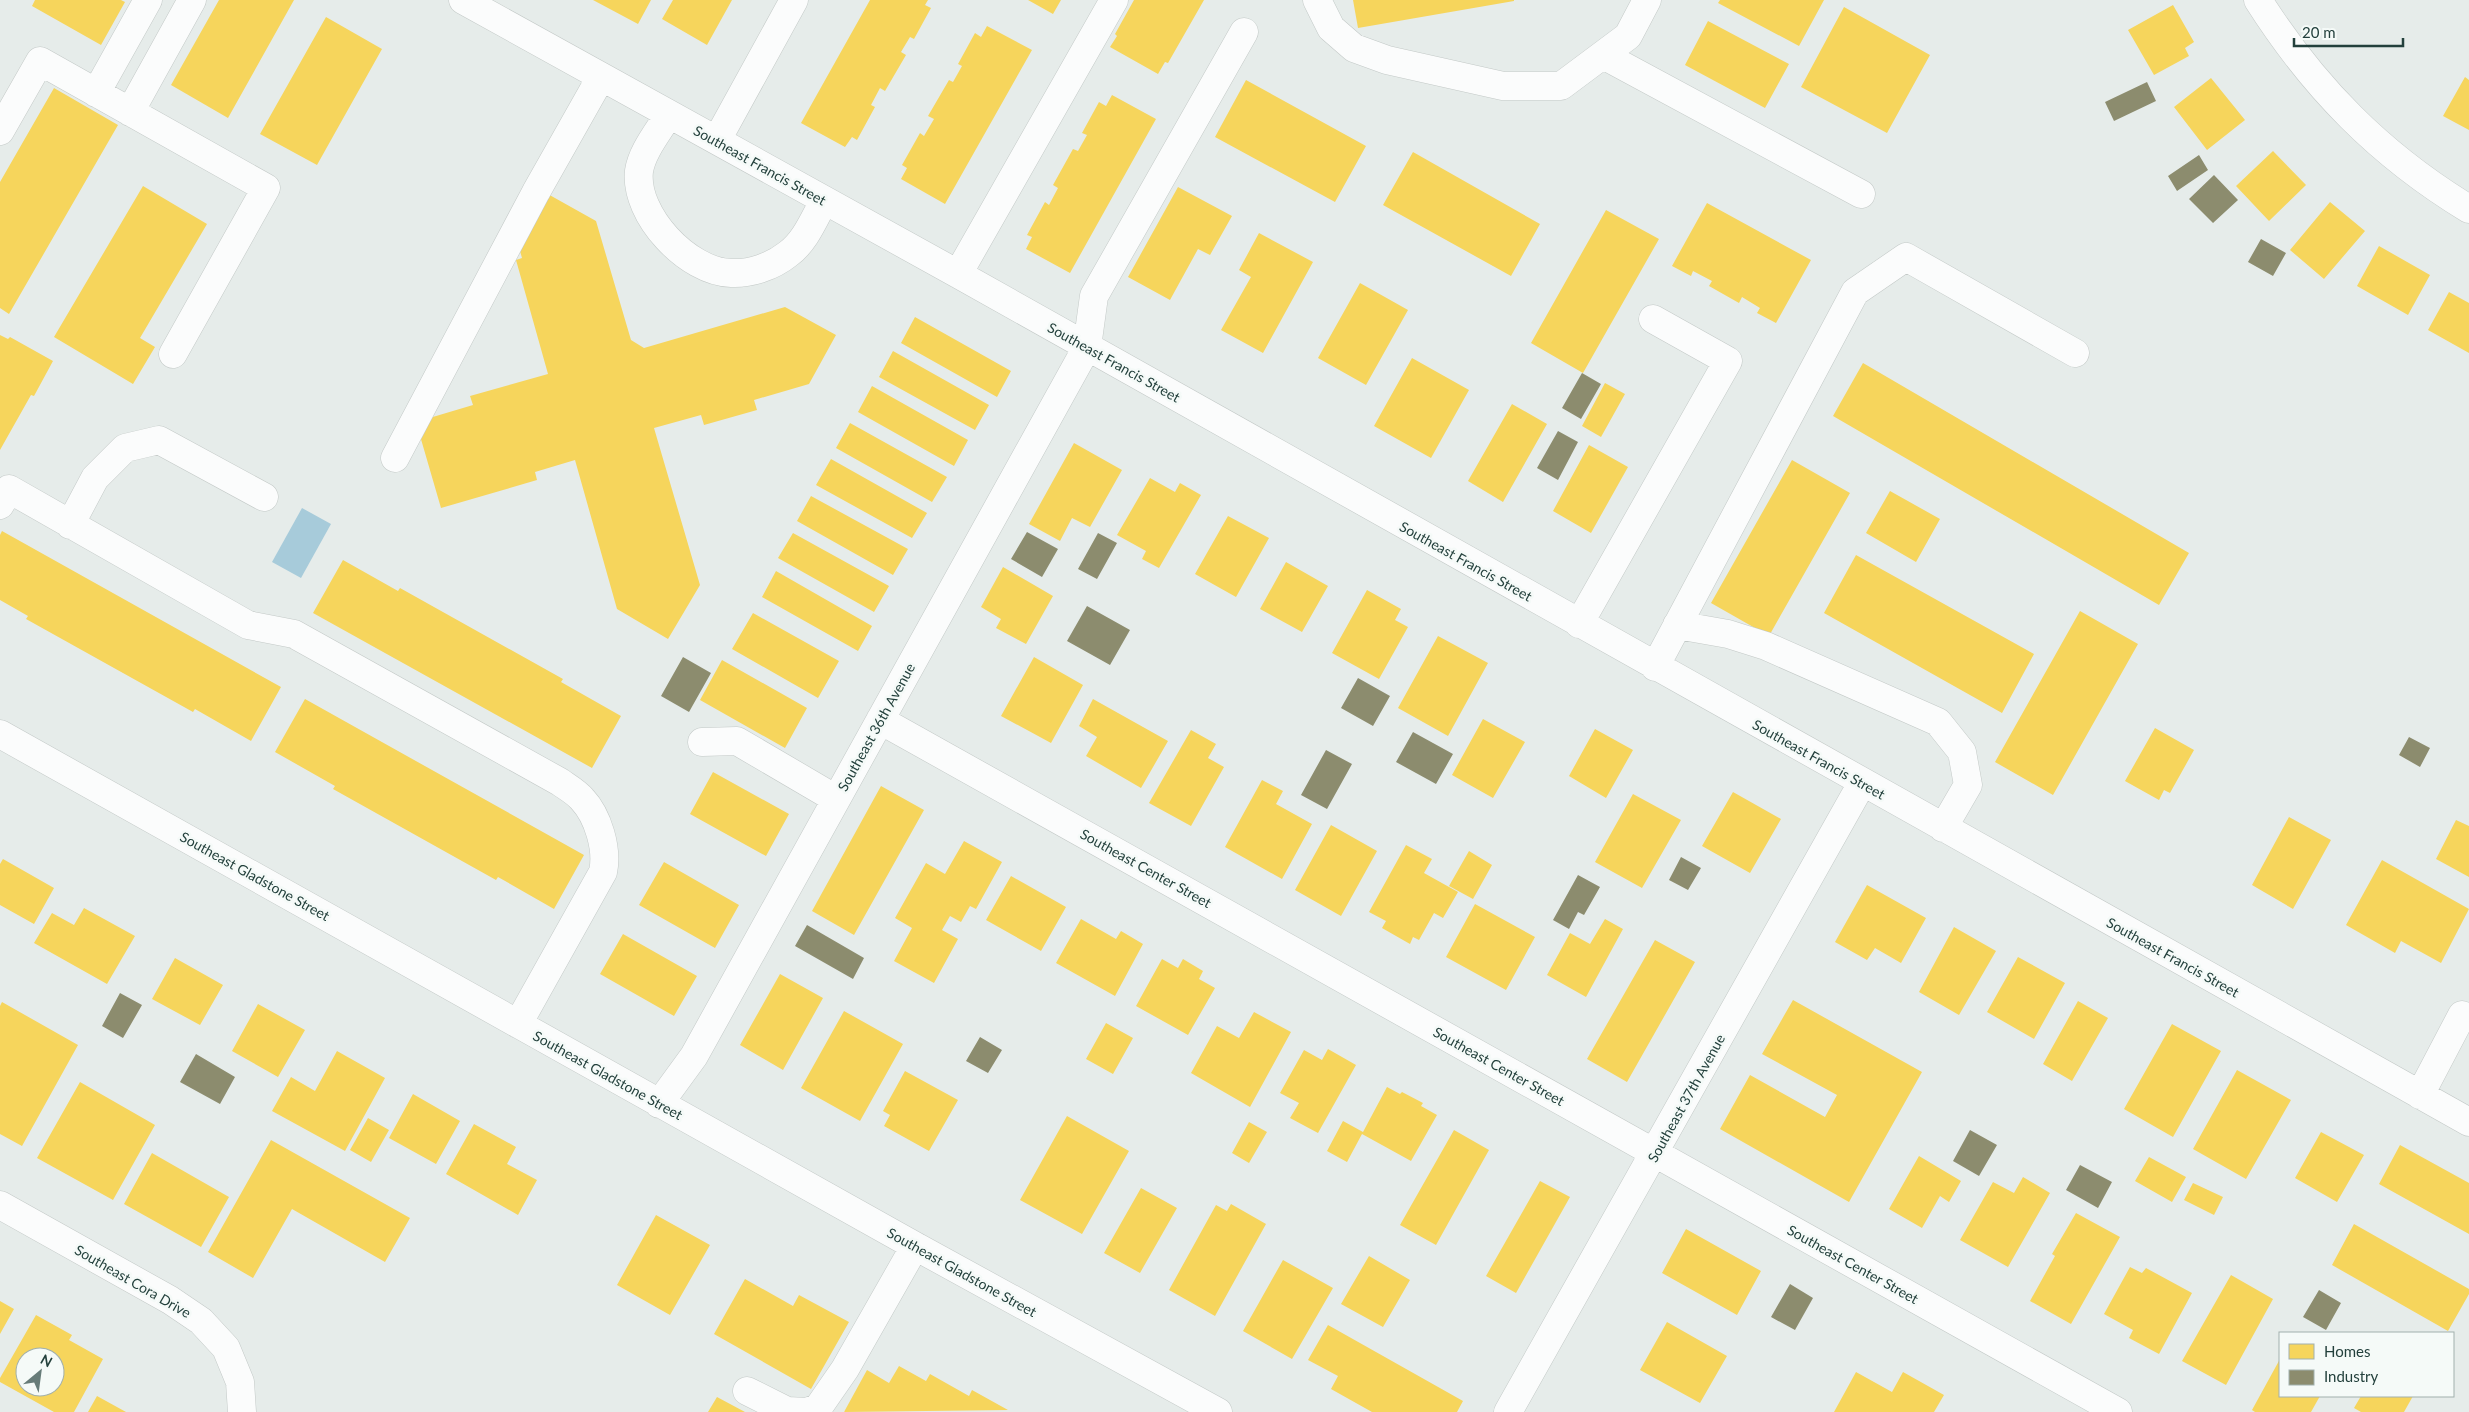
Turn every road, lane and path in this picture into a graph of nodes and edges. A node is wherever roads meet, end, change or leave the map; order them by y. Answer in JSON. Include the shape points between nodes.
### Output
{"nodes":[{"id":1,"x":148,"y":0,"type":"edge"},
{"id":2,"x":192,"y":0,"type":"edge"},
{"id":3,"x":463,"y":0,"type":"edge"},
{"id":4,"x":794,"y":0,"type":"edge"},
{"id":5,"x":1114,"y":0,"type":"edge"},
{"id":6,"x":1317,"y":0,"type":"edge"},
{"id":7,"x":1647,"y":0,"type":"edge"},
{"id":8,"x":2258,"y":0,"type":"edge"},
{"id":9,"x":1244,"y":32,"type":"dead end"},
{"id":10,"x":1603,"y":55,"type":"junction"},
{"id":11,"x":602,"y":77,"type":"junction"},
{"id":12,"x":96,"y":92,"type":"junction"},
{"id":13,"x":130,"y":112,"type":"junction"},
{"id":14,"x":669,"y":114,"type":"junction"},
{"id":15,"x":0,"y":131,"type":"edge"},
{"id":16,"x":717,"y":140,"type":"junction"},
{"id":17,"x":1861,"y":194,"type":"dead end"},
{"id":18,"x":824,"y":201,"type":"junction"},
{"id":19,"x":2469,"y":209,"type":"edge"},
{"id":20,"x":958,"y":274,"type":"junction"},
{"id":21,"x":1653,"y":319,"type":"dead end"},
{"id":22,"x":1087,"y":347,"type":"junction"},
{"id":23,"x":2075,"y":353,"type":"dead end"},
{"id":24,"x":173,"y":354,"type":"dead end"},
{"id":25,"x":395,"y":458,"type":"dead end"},
{"id":26,"x":264,"y":497,"type":"dead end"},
{"id":27,"x":0,"y":505,"type":"edge"},
{"id":28,"x":70,"y":525,"type":"junction"},
{"id":29,"x":1579,"y":624,"type":"junction"},
{"id":30,"x":1677,"y":625,"type":"junction"},
{"id":31,"x":1655,"y":667,"type":"junction"},
{"id":32,"x":880,"y":720,"type":"junction"},
{"id":33,"x":0,"y":734,"type":"edge"},
{"id":34,"x":702,"y":742,"type":"dead end"},
{"id":35,"x":1862,"y":783,"type":"junction"},
{"id":36,"x":836,"y":799,"type":"junction"},
{"id":37,"x":1943,"y":828,"type":"junction"},
{"id":38,"x":2462,"y":1015,"type":"dead end"},
{"id":39,"x":518,"y":1024,"type":"junction"},
{"id":40,"x":2420,"y":1095,"type":"junction"},
{"id":41,"x":659,"y":1104,"type":"junction"},
{"id":42,"x":2469,"y":1122,"type":"edge"},
{"id":43,"x":1655,"y":1153,"type":"junction"},
{"id":44,"x":0,"y":1205,"type":"edge"},
{"id":45,"x":915,"y":1246,"type":"junction"},
{"id":46,"x":747,"y":1391,"type":"dead end"},
{"id":47,"x":1176,"y":1402,"type":"edge"},
{"id":48,"x":242,"y":1412,"type":"edge"},
{"id":49,"x":1218,"y":1412,"type":"edge"},
{"id":50,"x":1508,"y":1412,"type":"edge"},
{"id":51,"x":2118,"y":1412,"type":"edge"}],
"edges":[{"from":1,"to":12,"type":"street"},
{"from":2,"to":13,"type":"street"},
{"from":3,"to":11,"type":"street","name":"Southeast Francis Street"},
{"from":4,"to":16,"type":"street"},
{"from":5,"to":20,"type":"street"},
{"from":6,"to":10,"type":"street","via":[[1331,28],[1354,48],[1386,60],[1503,86],[1561,86]]},
{"from":7,"to":10,"type":"street","via":[[1628,36]]},
{"from":8,"to":19,"type":"street","via":[[2325,92],[2351,119],[2388,152]]},
{"from":9,"to":22,"type":"street","via":[[1094,296]]},
{"from":10,"to":17,"type":"street"},
{"from":11,"to":14,"type":"street","name":"Southeast Francis Street"},
{"from":11,"to":25,"type":"street","via":[[536,192]]},
{"from":12,"to":13,"type":"street"},
{"from":12,"to":15,"type":"street","via":[[40,61]]},
{"from":13,"to":24,"type":"street","via":[[266,188]]},
{"from":14,"to":16,"type":"street","name":"Southeast Francis Street"},
{"from":14,"to":18,"type":"street","via":[[644,156],[639,171],[640,190],[646,207],[664,236],[685,254],[713,270],[730,274],[750,271],[768,266],[788,254],[800,244]]},
{"from":16,"to":18,"type":"street","name":"Southeast Francis Street"},
{"from":18,"to":20,"type":"street","name":"Southeast Francis Street"},
{"from":20,"to":22,"type":"street","name":"Southeast Francis Street"},
{"from":21,"to":29,"type":"street","via":[[1728,361]]},
{"from":22,"to":29,"type":"street","name":"Southeast Francis Street"},
{"from":22,"to":32,"type":"street","name":"Southeast 36th Avenue"},
{"from":23,"to":30,"type":"street","via":[[1906,257],[1855,292]]},
{"from":26,"to":28,"type":"street","via":[[159,440],[125,448],[95,478]]},
{"from":27,"to":28,"type":"street","via":[[9,490]]},
{"from":28,"to":39,"type":"street","via":[[248,625],[294,634],[560,782],[581,798],[597,825],[606,858],[603,872]]},
{"from":29,"to":31,"type":"street","name":"Southeast Francis Street"},
{"from":30,"to":31,"type":"street"},
{"from":30,"to":37,"type":"street","via":[[1728,634],[1766,646],[1938,722],[1962,752],[1968,785]]},
{"from":31,"to":35,"type":"street","name":"Southeast Francis Street"},
{"from":32,"to":36,"type":"street","name":"Southeast 36th Avenue"},
{"from":32,"to":43,"type":"street","name":"Southeast Center Street"},
{"from":33,"to":39,"type":"street","name":"Southeast Gladstone Street"},
{"from":34,"to":36,"type":"street","via":[[737,741]]},
{"from":35,"to":37,"type":"street","name":"Southeast Francis Street"},
{"from":35,"to":43,"type":"street","name":"Southeast 37th Avenue"},
{"from":36,"to":41,"type":"street","name":"Southeast 36th Avenue","via":[[694,1056]]},
{"from":37,"to":40,"type":"street","name":"Southeast Francis Street"},
{"from":38,"to":40,"type":"street"},
{"from":39,"to":41,"type":"street","name":"Southeast Gladstone Street"},
{"from":40,"to":42,"type":"street","name":"Southeast Francis Street"},
{"from":41,"to":45,"type":"street","name":"Southeast Gladstone Street"},
{"from":43,"to":50,"type":"street","name":"Southeast 37th Avenue"},
{"from":43,"to":51,"type":"street","name":"Southeast Center Street"},
{"from":44,"to":48,"type":"street","name":"Southeast Cora Drive","via":[[170,1300],[201,1321],[226,1348],[240,1382]]},
{"from":45,"to":46,"type":"street","via":[[845,1369],[818,1408],[807,1412],[787,1411]]},
{"from":45,"to":47,"type":"street","name":"Southeast Gladstone Street"},
{"from":47,"to":49,"type":"street","name":"Southeast Gladstone Street"}]}
